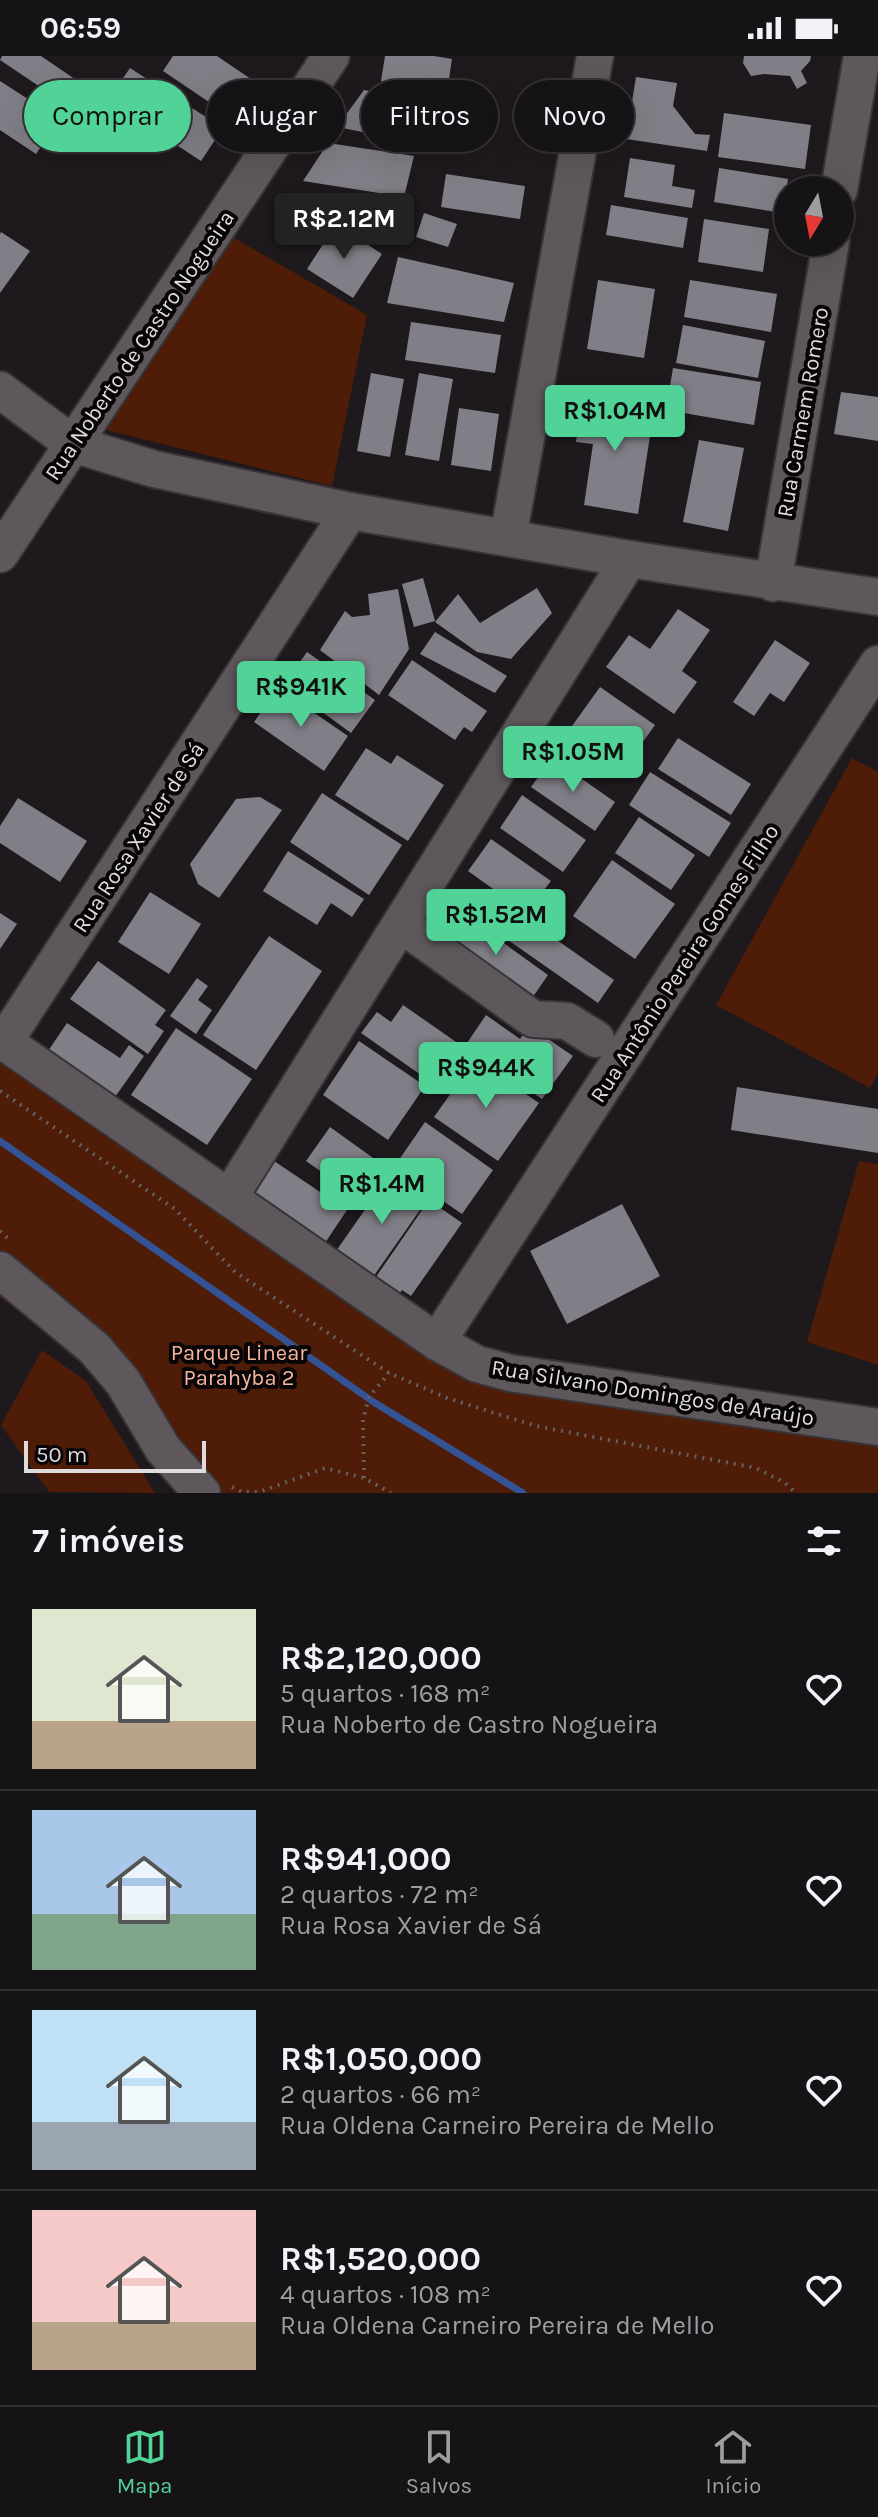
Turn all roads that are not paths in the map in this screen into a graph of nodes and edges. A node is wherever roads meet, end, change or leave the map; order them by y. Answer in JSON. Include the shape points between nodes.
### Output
{"nodes":[{"id":1,"x":331,"y":56,"type":"edge"},
{"id":2,"x":595,"y":56,"type":"edge"},
{"id":3,"x":862,"y":56,"type":"edge"},
{"id":4,"x":841,"y":176,"type":"edge"},
{"id":5,"x":829,"y":256,"type":"edge"},
{"id":6,"x":0,"y":390,"type":"edge"},
{"id":7,"x":73,"y":444,"type":"junction"},
{"id":8,"x":350,"y":511,"type":"junction"},
{"id":9,"x":508,"y":538,"type":"junction"},
{"id":10,"x":0,"y":554,"type":"edge"},
{"id":11,"x":629,"y":559,"type":"junction"},
{"id":12,"x":773,"y":583,"type":"junction"},
{"id":13,"x":878,"y":597,"type":"edge"},
{"id":14,"x":878,"y":664,"type":"edge"},
{"id":15,"x":402,"y":925,"type":"junction"},
{"id":16,"x":596,"y":1039,"type":"dead end"},
{"id":17,"x":2,"y":1041,"type":"edge"},
{"id":18,"x":229,"y":1198,"type":"junction"},
{"id":19,"x":7,"y":1257,"type":"edge"},
{"id":20,"x":437,"y":1342,"type":"junction"},
{"id":21,"x":878,"y":1427,"type":"edge"},
{"id":22,"x":216,"y":1489,"type":"edge"}],
"edges":[{"from":1,"to":7,"type":"street","name":"Rua Noberto de Castro Nogueira"},
{"from":2,"to":9,"type":"street"},
{"from":3,"to":4,"type":"street"},
{"from":5,"to":12,"type":"street","name":"Rua Carmem Romero"},
{"from":6,"to":7,"type":"street"},
{"from":7,"to":8,"type":"street","via":[[154,469]]},
{"from":7,"to":10,"type":"street","name":"Rua Noberto de Castro Nogueira"},
{"from":8,"to":9,"type":"street"},
{"from":8,"to":17,"type":"street","name":"Rua Rosa Xavier de Sá"},
{"from":9,"to":11,"type":"street"},
{"from":11,"to":12,"type":"street"},
{"from":11,"to":15,"type":"street"},
{"from":12,"to":13,"type":"street"},
{"from":14,"to":20,"type":"street","name":"Rua Antônio Pereira Gomes Filho"},
{"from":15,"to":16,"type":"street","via":[[533,1019],[567,1021]]},
{"from":15,"to":18,"type":"street"},
{"from":17,"to":18,"type":"street","name":"Rua Silvano Domingos de Araújo"},
{"from":18,"to":20,"type":"street","name":"Rua Silvano Domingos de Araújo"},
{"from":19,"to":22,"type":"street","via":[[123,1382],[163,1449]]},
{"from":20,"to":21,"type":"street","name":"Rua Silvano Domingos de Araújo","via":[[477,1364],[510,1373]]}]}
